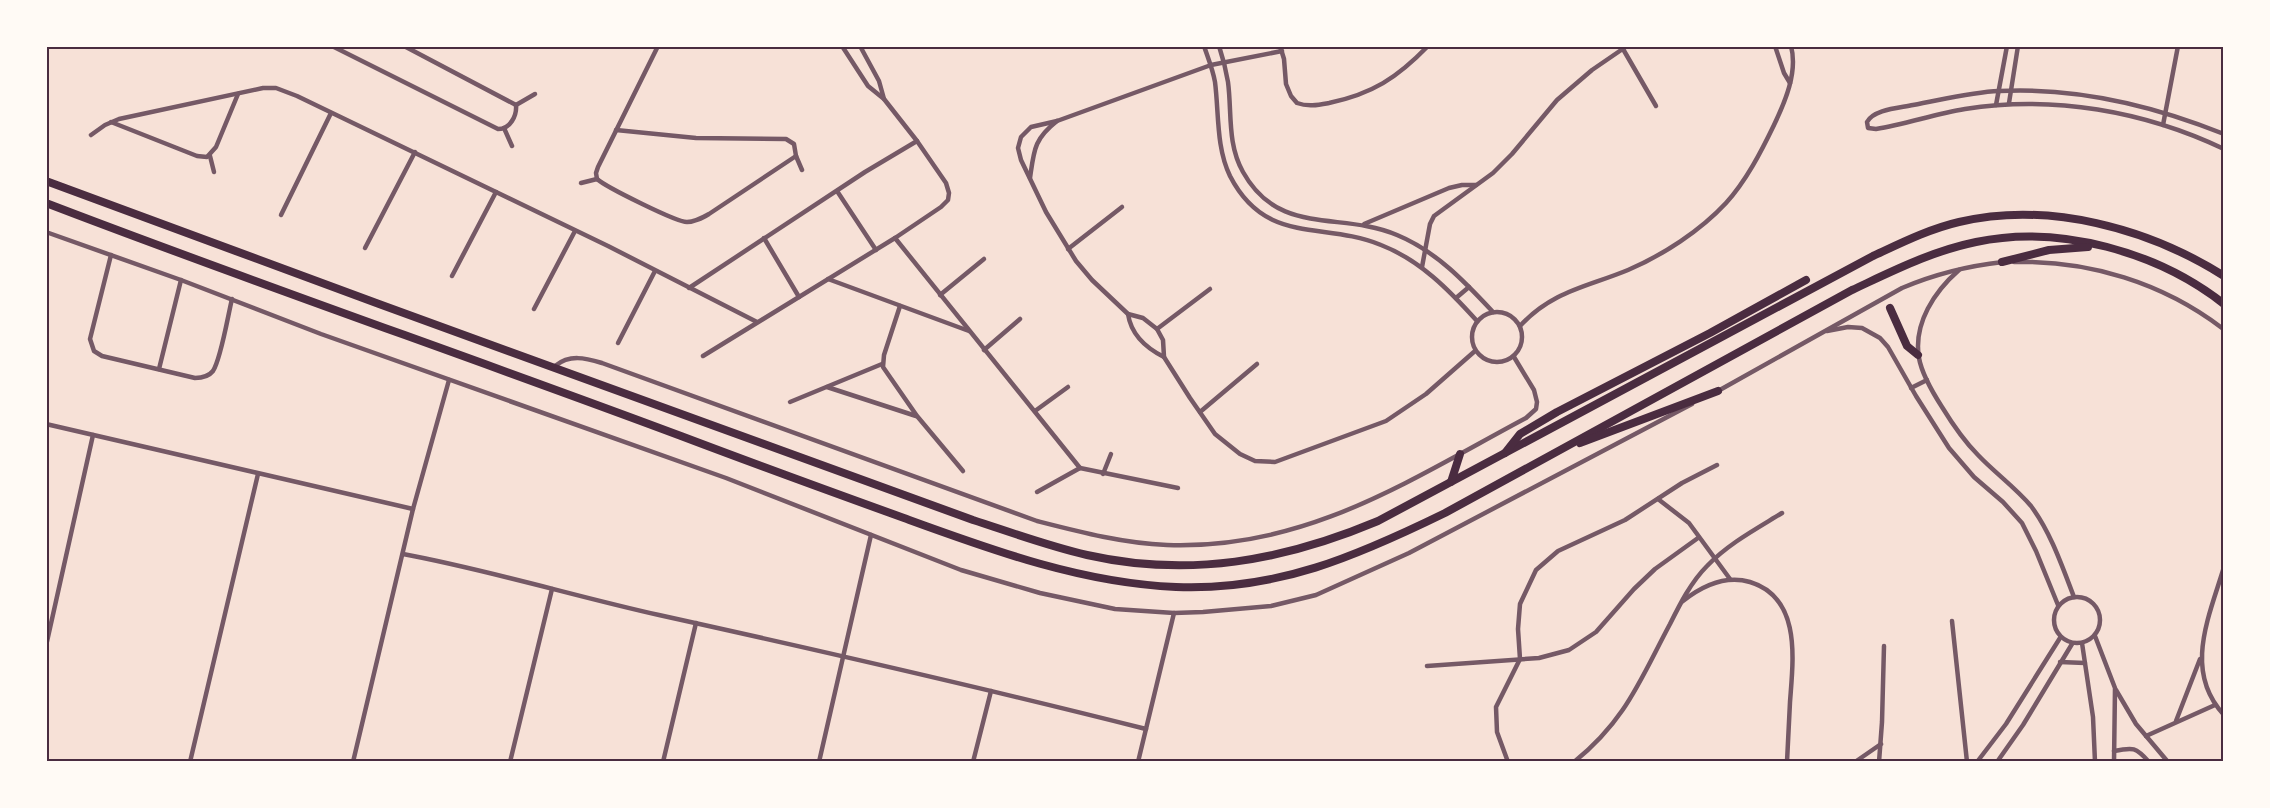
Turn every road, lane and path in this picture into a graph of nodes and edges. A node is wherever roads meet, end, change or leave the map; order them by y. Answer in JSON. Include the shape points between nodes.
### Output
{"nodes":[{"id":1,"x":332,"y":46,"type":"edge"},
{"id":2,"x":404,"y":46,"type":"edge"},
{"id":3,"x":657,"y":46,"type":"edge"},
{"id":4,"x":842,"y":46,"type":"edge"},
{"id":5,"x":860,"y":46,"type":"edge"},
{"id":6,"x":1204,"y":46,"type":"edge"},
{"id":7,"x":1219,"y":46,"type":"edge"},
{"id":8,"x":1428,"y":46,"type":"edge"},
{"id":9,"x":1775,"y":46,"type":"edge"},
{"id":10,"x":2007,"y":46,"type":"edge"},
{"id":11,"x":2018,"y":46,"type":"edge"},
{"id":12,"x":2178,"y":46,"type":"edge"},
{"id":13,"x":1792,"y":47,"type":"edge"},
{"id":14,"x":1625,"y":48,"type":"edge"},
{"id":15,"x":1281,"y":49,"type":"edge"},
{"id":16,"x":1224,"y":62,"type":"junction"},
{"id":17,"x":1211,"y":64,"type":"junction"},
{"id":18,"x":1790,"y":83,"type":"junction"},
{"id":19,"x":1998,"y":91,"type":"junction"},
{"id":20,"x":2011,"y":91,"type":"junction"},
{"id":21,"x":238,"y":94,"type":"junction"},
{"id":22,"x":536,"y":94,"type":"dead end"},
{"id":23,"x":884,"y":99,"type":"junction"},
{"id":24,"x":2009,"y":104,"type":"junction"},
{"id":25,"x":516,"y":105,"type":"junction"},
{"id":26,"x":1996,"y":105,"type":"junction"},
{"id":27,"x":1656,"y":106,"type":"dead end"},
{"id":28,"x":2165,"y":112,"type":"junction"},
{"id":29,"x":331,"y":113,"type":"junction"},
{"id":30,"x":1057,"y":121,"type":"junction"},
{"id":31,"x":110,"y":122,"type":"junction"},
{"id":32,"x":2163,"y":125,"type":"junction"},
{"id":33,"x":504,"y":128,"type":"junction"},
{"id":34,"x":616,"y":130,"type":"junction"},
{"id":35,"x":2223,"y":134,"type":"edge"},
{"id":36,"x":91,"y":135,"type":"dead end"},
{"id":37,"x":917,"y":141,"type":"junction"},
{"id":38,"x":512,"y":146,"type":"dead end"},
{"id":39,"x":2223,"y":149,"type":"edge"},
{"id":40,"x":415,"y":152,"type":"junction"},
{"id":41,"x":210,"y":156,"type":"junction"},
{"id":42,"x":796,"y":156,"type":"junction"},
{"id":43,"x":802,"y":170,"type":"dead end"},
{"id":44,"x":214,"y":172,"type":"dead end"},
{"id":45,"x":1030,"y":178,"type":"junction"},
{"id":46,"x":597,"y":179,"type":"junction"},
{"id":47,"x":46,"y":180,"type":"edge"},
{"id":48,"x":581,"y":183,"type":"dead end"},
{"id":49,"x":1476,"y":185,"type":"junction"},
{"id":50,"x":837,"y":191,"type":"junction"},
{"id":51,"x":496,"y":192,"type":"junction"},
{"id":52,"x":46,"y":203,"type":"edge"},
{"id":53,"x":1122,"y":207,"type":"dead end"},
{"id":54,"x":1282,"y":210,"type":"junction"},
{"id":55,"x":281,"y":215,"type":"dead end"},
{"id":56,"x":1276,"y":222,"type":"junction"},
{"id":57,"x":1364,"y":224,"type":"junction"},
{"id":58,"x":575,"y":231,"type":"junction"},
{"id":59,"x":46,"y":232,"type":"edge"},
{"id":60,"x":764,"y":238,"type":"junction"},
{"id":61,"x":895,"y":238,"type":"junction"},
{"id":62,"x":2105,"y":247,"type":"junction"},
{"id":63,"x":365,"y":248,"type":"dead end"},
{"id":64,"x":1068,"y":249,"type":"junction"},
{"id":65,"x":1425,"y":249,"type":"junction"},
{"id":66,"x":876,"y":250,"type":"junction"},
{"id":67,"x":111,"y":255,"type":"junction"},
{"id":68,"x":984,"y":259,"type":"dead end"},
{"id":69,"x":2002,"y":262,"type":"junction"},
{"id":70,"x":1422,"y":267,"type":"junction"},
{"id":71,"x":1960,"y":268,"type":"junction"},
{"id":72,"x":655,"y":271,"type":"junction"},
{"id":73,"x":452,"y":276,"type":"dead end"},
{"id":74,"x":2223,"y":276,"type":"edge"},
{"id":75,"x":828,"y":279,"type":"junction"},
{"id":76,"x":181,"y":280,"type":"junction"},
{"id":77,"x":1806,"y":280,"type":"dead end"},
{"id":78,"x":1469,"y":287,"type":"junction"},
{"id":79,"x":689,"y":288,"type":"junction"},
{"id":80,"x":1210,"y":289,"type":"dead end"},
{"id":81,"x":940,"y":295,"type":"junction"},
{"id":82,"x":799,"y":297,"type":"junction"},
{"id":83,"x":1456,"y":298,"type":"junction"},
{"id":84,"x":232,"y":299,"type":"junction"},
{"id":85,"x":2223,"y":304,"type":"edge"},
{"id":86,"x":900,"y":306,"type":"junction"},
{"id":87,"x":1890,"y":308,"type":"dead end"},
{"id":88,"x":534,"y":309,"type":"dead end"},
{"id":89,"x":1493,"y":312,"type":"junction"},
{"id":90,"x":1128,"y":314,"type":"junction"},
{"id":91,"x":1020,"y":319,"type":"dead end"},
{"id":92,"x":1477,"y":321,"type":"junction"},
{"id":93,"x":756,"y":322,"type":"junction"},
{"id":94,"x":1520,"y":326,"type":"junction"},
{"id":95,"x":2222,"y":328,"type":"edge"},
{"id":96,"x":1157,"y":329,"type":"junction"},
{"id":97,"x":971,"y":332,"type":"junction"},
{"id":98,"x":1821,"y":333,"type":"junction"},
{"id":99,"x":618,"y":343,"type":"dead end"},
{"id":100,"x":984,"y":350,"type":"junction"},
{"id":101,"x":1475,"y":351,"type":"junction"},
{"id":102,"x":1918,"y":355,"type":"junction"},
{"id":103,"x":703,"y":356,"type":"dead end"},
{"id":104,"x":1164,"y":357,"type":"junction"},
{"id":105,"x":1514,"y":357,"type":"junction"},
{"id":106,"x":882,"y":364,"type":"junction"},
{"id":107,"x":1257,"y":364,"type":"dead end"},
{"id":108,"x":555,"y":366,"type":"junction"},
{"id":109,"x":159,"y":369,"type":"junction"},
{"id":110,"x":449,"y":380,"type":"junction"},
{"id":111,"x":1927,"y":380,"type":"junction"},
{"id":112,"x":827,"y":387,"type":"junction"},
{"id":113,"x":1068,"y":387,"type":"dead end"},
{"id":114,"x":1911,"y":388,"type":"junction"},
{"id":115,"x":1718,"y":391,"type":"junction"},
{"id":116,"x":790,"y":402,"type":"dead end"},
{"id":117,"x":1035,"y":411,"type":"junction"},
{"id":118,"x":1200,"y":412,"type":"junction"},
{"id":119,"x":917,"y":416,"type":"junction"},
{"id":120,"x":46,"y":424,"type":"edge"},
{"id":121,"x":93,"y":435,"type":"junction"},
{"id":122,"x":1111,"y":454,"type":"dead end"},
{"id":123,"x":1460,"y":454,"type":"junction"},
{"id":124,"x":1505,"y":454,"type":"junction"},
{"id":125,"x":1550,"y":455,"type":"junction"},
{"id":126,"x":1717,"y":465,"type":"dead end"},
{"id":127,"x":1080,"y":468,"type":"junction"},
{"id":128,"x":963,"y":471,"type":"dead end"},
{"id":129,"x":258,"y":474,"type":"junction"},
{"id":130,"x":1103,"y":474,"type":"junction"},
{"id":131,"x":1451,"y":482,"type":"junction"},
{"id":132,"x":1178,"y":488,"type":"dead end"},
{"id":133,"x":1037,"y":492,"type":"dead end"},
{"id":134,"x":1658,"y":499,"type":"junction"},
{"id":135,"x":413,"y":509,"type":"junction"},
{"id":136,"x":1782,"y":513,"type":"dead end"},
{"id":137,"x":872,"y":535,"type":"junction"},
{"id":138,"x":1698,"y":538,"type":"junction"},
{"id":139,"x":403,"y":554,"type":"junction"},
{"id":140,"x":1714,"y":559,"type":"junction"},
{"id":141,"x":2223,"y":567,"type":"edge"},
{"id":142,"x":1730,"y":579,"type":"junction"},
{"id":143,"x":552,"y":589,"type":"junction"},
{"id":144,"x":2074,"y":597,"type":"junction"},
{"id":145,"x":1681,"y":603,"type":"junction"},
{"id":146,"x":2058,"y":605,"type":"junction"},
{"id":147,"x":1174,"y":614,"type":"junction"},
{"id":148,"x":1952,"y":621,"type":"dead end"},
{"id":149,"x":696,"y":623,"type":"junction"},
{"id":150,"x":2095,"y":636,"type":"junction"},
{"id":151,"x":2060,"y":638,"type":"junction"},
{"id":152,"x":2082,"y":643,"type":"junction"},
{"id":153,"x":2072,"y":644,"type":"junction"},
{"id":154,"x":46,"y":646,"type":"edge"},
{"id":155,"x":1884,"y":646,"type":"dead end"},
{"id":156,"x":843,"y":656,"type":"junction"},
{"id":157,"x":2200,"y":656,"type":"junction"},
{"id":158,"x":1520,"y":659,"type":"junction"},
{"id":159,"x":2060,"y":663,"type":"junction"},
{"id":160,"x":2085,"y":663,"type":"junction"},
{"id":161,"x":1427,"y":666,"type":"dead end"},
{"id":162,"x":2115,"y":688,"type":"junction"},
{"id":163,"x":991,"y":691,"type":"junction"},
{"id":164,"x":2215,"y":705,"type":"junction"},
{"id":165,"x":2223,"y":716,"type":"edge"},
{"id":166,"x":2176,"y":722,"type":"junction"},
{"id":167,"x":1146,"y":729,"type":"junction"},
{"id":168,"x":2146,"y":736,"type":"junction"},
{"id":169,"x":1881,"y":744,"type":"junction"},
{"id":170,"x":2114,"y":751,"type":"junction"},
{"id":171,"x":190,"y":762,"type":"edge"},
{"id":172,"x":353,"y":762,"type":"edge"},
{"id":173,"x":510,"y":762,"type":"edge"},
{"id":174,"x":663,"y":762,"type":"edge"},
{"id":175,"x":819,"y":762,"type":"edge"},
{"id":176,"x":974,"y":762,"type":"edge"},
{"id":177,"x":1138,"y":762,"type":"edge"},
{"id":178,"x":1508,"y":762,"type":"edge"},
{"id":179,"x":1574,"y":762,"type":"edge"},
{"id":180,"x":1787,"y":762,"type":"edge"},
{"id":181,"x":1855,"y":762,"type":"edge"},
{"id":182,"x":1879,"y":762,"type":"edge"},
{"id":183,"x":1967,"y":762,"type":"edge"},
{"id":184,"x":1977,"y":762,"type":"edge"},
{"id":185,"x":1997,"y":762,"type":"edge"},
{"id":186,"x":2095,"y":762,"type":"edge"},
{"id":187,"x":2114,"y":762,"type":"edge"},
{"id":188,"x":2149,"y":762,"type":"edge"},
{"id":189,"x":2168,"y":762,"type":"edge"}],
"edges":[{"from":1,"to":33,"type":"street","via":[[498,129]]},
{"from":2,"to":25,"type":"street"},
{"from":3,"to":34,"type":"street"},
{"from":4,"to":23,"type":"street","via":[[868,86]]},
{"from":5,"to":23,"type":"street"},
{"from":6,"to":17,"type":"street"},
{"from":7,"to":16,"type":"street"},
{"from":8,"to":15,"type":"street","via":[[1374,90],[1315,105],[1297,103],[1291,96]]},
{"from":9,"to":18,"type":"street"},
{"from":10,"to":19,"type":"street"},
{"from":11,"to":20,"type":"street"},
{"from":12,"to":28,"type":"street"},
{"from":13,"to":18,"type":"street","via":[[1794,68]]},
{"from":14,"to":27,"type":"street"},
{"from":14,"to":49,"type":"street","via":[[1557,100],[1506,160]]},
{"from":15,"to":16,"type":"street"},
{"from":16,"to":17,"type":"street"},
{"from":16,"to":54,"type":"street","via":[[1237,160],[1250,184]]},
{"from":17,"to":30,"type":"street"},
{"from":17,"to":56,"type":"street","via":[[1220,146],[1231,177],[1249,202]]},
{"from":18,"to":94,"type":"street","via":[[1781,110],[1753,164],[1712,217],[1649,260],[1548,302]]},
{"from":19,"to":20,"type":"street"},
{"from":19,"to":26,"type":"street"},
{"from":19,"to":26,"type":"street","via":[[1877,113],[1867,123],[1870,129],[1876,129]]},
{"from":20,"to":24,"type":"street"},
{"from":20,"to":28,"type":"street","via":[[2092,96]]},
{"from":21,"to":29,"type":"street","via":[[276,88]]},
{"from":21,"to":31,"type":"street"},
{"from":21,"to":41,"type":"street"},
{"from":22,"to":25,"type":"street"},
{"from":23,"to":37,"type":"street"},
{"from":24,"to":26,"type":"street"},
{"from":24,"to":32,"type":"street","via":[[2119,112]]},
{"from":25,"to":33,"type":"street","via":[[512,122]]},
{"from":28,"to":32,"type":"street"},
{"from":28,"to":35,"type":"street"},
{"from":29,"to":40,"type":"street"},
{"from":29,"to":55,"type":"street"},
{"from":30,"to":45,"type":"street","via":[[1036,144]]},
{"from":30,"to":45,"type":"street","via":[[1036,125],[1021,137],[1019,155]]},
{"from":31,"to":36,"type":"street"},
{"from":31,"to":41,"type":"street","via":[[197,156]]},
{"from":32,"to":39,"type":"street"},
{"from":33,"to":38,"type":"street"},
{"from":34,"to":42,"type":"street","via":[[696,138],[786,140],[794,144]]},
{"from":34,"to":46,"type":"street","via":[[596,172]]},
{"from":37,"to":50,"type":"street"},
{"from":37,"to":61,"type":"street","via":[[942,176],[949,197],[941,207]]},
{"from":40,"to":51,"type":"street"},
{"from":40,"to":63,"type":"street"},
{"from":41,"to":44,"type":"street"},
{"from":42,"to":43,"type":"street"},
{"from":42,"to":46,"type":"street","via":[[709,214],[687,222],[669,217]]},
{"from":45,"to":64,"type":"street"},
{"from":46,"to":48,"type":"street"},
{"from":47,"to":108,"type":"main road"},
{"from":49,"to":57,"type":"street","via":[[1456,186]]},
{"from":49,"to":65,"type":"street","via":[[1434,216]]},
{"from":50,"to":60,"type":"street"},
{"from":50,"to":66,"type":"street"},
{"from":51,"to":58,"type":"street"},
{"from":51,"to":73,"type":"street"},
{"from":52,"to":125,"type":"main road","via":[[933,529],[1020,559],[1112,581],[1175,587],[1222,586],[1302,573],[1382,544]]},
{"from":53,"to":64,"type":"street"},
{"from":54,"to":56,"type":"street"},
{"from":54,"to":57,"type":"street","via":[[1305,219]]},
{"from":56,"to":70,"type":"street","via":[[1297,230],[1379,244]]},
{"from":57,"to":65,"type":"street"},
{"from":58,"to":72,"type":"street"},
{"from":58,"to":88,"type":"street"},
{"from":59,"to":67,"type":"street"},
{"from":60,"to":79,"type":"street"},
{"from":60,"to":82,"type":"street"},
{"from":61,"to":66,"type":"street"},
{"from":61,"to":81,"type":"street"},
{"from":62,"to":69,"type":"main road","via":[[2049,250]]},
{"from":62,"to":85,"type":"main road","via":[[2170,271]]},
{"from":62,"to":125,"type":"main road","via":[[2046,237],[2011,236],[1912,261]]},
{"from":64,"to":90,"type":"street","via":[[1092,280]]},
{"from":65,"to":70,"type":"street"},
{"from":65,"to":78,"type":"street"},
{"from":66,"to":75,"type":"street"},
{"from":67,"to":76,"type":"street"},
{"from":67,"to":109,"type":"street","via":[[90,339],[92,348],[102,356]]},
{"from":68,"to":81,"type":"street"},
{"from":69,"to":71,"type":"street"},
{"from":69,"to":95,"type":"street","via":[[2060,263],[2129,279],[2186,303]]},
{"from":70,"to":83,"type":"street"},
{"from":71,"to":98,"type":"street","via":[[1902,288]]},
{"from":71,"to":102,"type":"street","via":[[1944,283],[1928,309]]},
{"from":72,"to":79,"type":"street"},
{"from":72,"to":99,"type":"street"},
{"from":74,"to":124,"type":"main road","via":[[2166,247],[2104,225],[2018,215],[1958,222],[1873,256]]},
{"from":75,"to":82,"type":"street"},
{"from":75,"to":86,"type":"street"},
{"from":76,"to":84,"type":"street"},
{"from":76,"to":109,"type":"street"},
{"from":77,"to":124,"type":"main road","via":[[1557,412],[1520,434]]},
{"from":78,"to":83,"type":"street"},
{"from":78,"to":89,"type":"street"},
{"from":79,"to":93,"type":"street"},
{"from":80,"to":96,"type":"street"},
{"from":81,"to":97,"type":"street"},
{"from":82,"to":93,"type":"street"},
{"from":83,"to":92,"type":"street"},
{"from":84,"to":109,"type":"street","via":[[212,372],[199,378]]},
{"from":84,"to":110,"type":"street"},
{"from":86,"to":97,"type":"street"},
{"from":86,"to":106,"type":"street"},
{"from":87,"to":102,"type":"main road","via":[[1907,346]]},
{"from":89,"to":92,"type":"street"},
{"from":89,"to":94,"type":"street","via":[[1509,315]]},
{"from":90,"to":96,"type":"street","via":[[1143,318]]},
{"from":90,"to":104,"type":"street","via":[[1137,336]]},
{"from":91,"to":100,"type":"street"},
{"from":92,"to":101,"type":"street","via":[[1471,335]]},
{"from":93,"to":103,"type":"street"},
{"from":94,"to":105,"type":"street","via":[[1522,342]]},
{"from":96,"to":104,"type":"street","via":[[1163,340]]},
{"from":97,"to":100,"type":"street"},
{"from":98,"to":114,"type":"street","via":[[1848,327],[1874,333],[1888,347]]},
{"from":98,"to":115,"type":"street"},
{"from":100,"to":117,"type":"street"},
{"from":101,"to":105,"type":"street","via":[[1489,362]]},
{"from":101,"to":118,"type":"street","via":[[1398,414],[1275,462],[1255,460],[1231,449]]},
{"from":102,"to":111,"type":"street"},
{"from":104,"to":118,"type":"street"},
{"from":105,"to":123,"type":"street","via":[[1534,390],[1538,402],[1534,411]]},
{"from":106,"to":112,"type":"street"},
{"from":106,"to":119,"type":"street"},
{"from":107,"to":118,"type":"street"},
{"from":108,"to":123,"type":"street","via":[[571,358],[602,363],[1037,521],[1105,538],[1148,543],[1212,544],[1284,533],[1368,503]]},
{"from":108,"to":131,"type":"main road","via":[[973,520],[1049,545],[1122,561],[1204,566],[1270,557],[1356,530]]},
{"from":110,"to":135,"type":"street"},
{"from":110,"to":137,"type":"street","via":[[726,478]]},
{"from":111,"to":114,"type":"street"},
{"from":111,"to":144,"type":"street","via":[[1963,438],[2036,514]]},
{"from":112,"to":116,"type":"street"},
{"from":112,"to":119,"type":"street"},
{"from":113,"to":117,"type":"street"},
{"from":114,"to":146,"type":"street","via":[[1961,464],[2022,523]]},
{"from":115,"to":125,"type":"main road"},
{"from":115,"to":147,"type":"street","via":[[1409,554],[1340,586],[1271,606]]},
{"from":117,"to":127,"type":"street"},
{"from":119,"to":128,"type":"street"},
{"from":120,"to":121,"type":"street"},
{"from":121,"to":129,"type":"street"},
{"from":121,"to":154,"type":"street"},
{"from":122,"to":130,"type":"street"},
{"from":123,"to":131,"type":"main road"},
{"from":124,"to":131,"type":"main road"},
{"from":126,"to":134,"type":"street"},
{"from":127,"to":130,"type":"street"},
{"from":127,"to":133,"type":"street"},
{"from":129,"to":135,"type":"street"},
{"from":129,"to":171,"type":"street"},
{"from":130,"to":132,"type":"street"},
{"from":134,"to":138,"type":"street","via":[[1689,524]]},
{"from":134,"to":158,"type":"street","via":[[1625,520],[1558,551],[1536,570],[1520,604]]},
{"from":135,"to":139,"type":"street"},
{"from":136,"to":140,"type":"street"},
{"from":137,"to":147,"type":"street","via":[[961,570],[1040,593],[1114,609]]},
{"from":137,"to":156,"type":"street"},
{"from":138,"to":140,"type":"street"},
{"from":138,"to":158,"type":"street","via":[[1655,568],[1583,641],[1554,655]]},
{"from":139,"to":143,"type":"street"},
{"from":139,"to":172,"type":"street"},
{"from":140,"to":142,"type":"street"},
{"from":140,"to":145,"type":"street"},
{"from":141,"to":157,"type":"street"},
{"from":142,"to":145,"type":"street","via":[[1694,593]]},
{"from":142,"to":180,"type":"street","via":[[1767,590],[1780,603],[1790,625],[1793,664]]},
{"from":143,"to":149,"type":"street"},
{"from":143,"to":173,"type":"street"},
{"from":144,"to":146,"type":"street"},
{"from":144,"to":150,"type":"street","via":[[2092,602],[2098,609],[2099,628]]},
{"from":145,"to":179,"type":"street","via":[[1621,715]]},
{"from":146,"to":151,"type":"street","via":[[2053,622]]},
{"from":147,"to":167,"type":"street"},
{"from":148,"to":183,"type":"street"},
{"from":149,"to":156,"type":"street"},
{"from":149,"to":174,"type":"street"},
{"from":150,"to":152,"type":"street"},
{"from":150,"to":162,"type":"street"},
{"from":151,"to":153,"type":"street"},
{"from":151,"to":184,"type":"street"},
{"from":152,"to":153,"type":"street"},
{"from":152,"to":160,"type":"street"},
{"from":153,"to":159,"type":"street"},
{"from":155,"to":169,"type":"street"},
{"from":156,"to":163,"type":"street"},
{"from":156,"to":175,"type":"street"},
{"from":157,"to":164,"type":"street"},
{"from":157,"to":166,"type":"street"},
{"from":158,"to":161,"type":"street"},
{"from":158,"to":178,"type":"street","via":[[1496,707],[1497,732]]},
{"from":159,"to":160,"type":"street"},
{"from":159,"to":185,"type":"street"},
{"from":160,"to":186,"type":"street"},
{"from":162,"to":168,"type":"street"},
{"from":162,"to":170,"type":"street"},
{"from":163,"to":167,"type":"street"},
{"from":163,"to":176,"type":"street"},
{"from":164,"to":165,"type":"street"},
{"from":164,"to":166,"type":"street"},
{"from":166,"to":168,"type":"street"},
{"from":167,"to":177,"type":"street"},
{"from":168,"to":189,"type":"street"},
{"from":169,"to":181,"type":"street"},
{"from":169,"to":182,"type":"street"},
{"from":170,"to":187,"type":"street"},
{"from":170,"to":188,"type":"street","via":[[2131,748]]}]}
